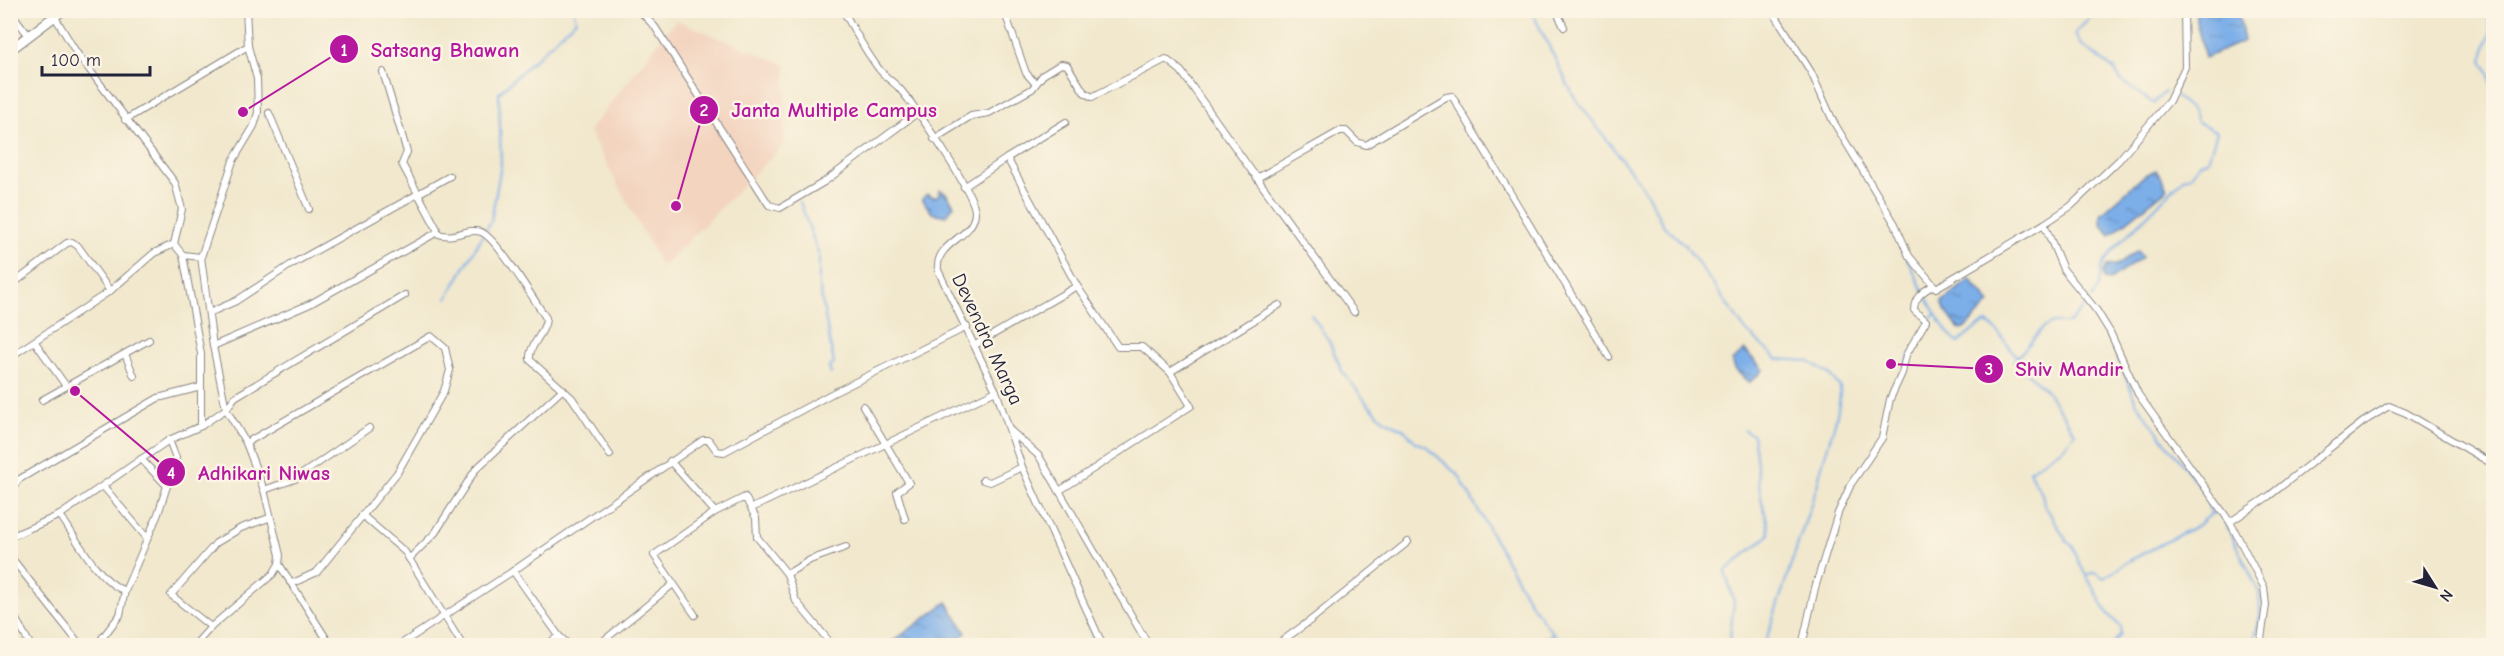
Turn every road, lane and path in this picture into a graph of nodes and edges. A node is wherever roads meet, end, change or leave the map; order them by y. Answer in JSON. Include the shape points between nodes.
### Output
{"nodes":[{"id":1,"x":246,"y":10,"type":"edge"},
{"id":2,"x":639,"y":10,"type":"edge"},
{"id":3,"x":843,"y":10,"type":"edge"},
{"id":4,"x":1004,"y":10,"type":"edge"},
{"id":5,"x":1556,"y":10,"type":"edge"},
{"id":6,"x":1772,"y":10,"type":"edge"},
{"id":7,"x":2184,"y":10,"type":"edge"},
{"id":8,"x":10,"y":11,"type":"edge"},
{"id":9,"x":59,"y":14,"type":"edge"},
{"id":10,"x":1564,"y":27,"type":"dead end"},
{"id":11,"x":29,"y":36,"type":"junction"},
{"id":12,"x":248,"y":46,"type":"junction"},
{"id":13,"x":10,"y":51,"type":"edge"},
{"id":14,"x":383,"y":72,"type":"dead end"},
{"id":15,"x":1035,"y":83,"type":"junction"},
{"id":16,"x":269,"y":113,"type":"dead end"},
{"id":17,"x":917,"y":113,"type":"junction"},
{"id":18,"x":125,"y":120,"type":"junction"},
{"id":19,"x":1066,"y":122,"type":"dead end"},
{"id":20,"x":934,"y":139,"type":"junction"},
{"id":21,"x":1007,"y":158,"type":"junction"},
{"id":22,"x":450,"y":176,"type":"dead end"},
{"id":23,"x":1255,"y":176,"type":"junction"},
{"id":24,"x":964,"y":188,"type":"junction"},
{"id":25,"x":418,"y":194,"type":"junction"},
{"id":26,"x":309,"y":209,"type":"dead end"},
{"id":27,"x":2044,"y":224,"type":"junction"},
{"id":28,"x":436,"y":233,"type":"junction"},
{"id":29,"x":174,"y":244,"type":"junction"},
{"id":30,"x":183,"y":255,"type":"junction"},
{"id":31,"x":201,"y":257,"type":"junction"},
{"id":32,"x":1077,"y":285,"type":"junction"},
{"id":33,"x":10,"y":286,"type":"edge"},
{"id":34,"x":1927,"y":289,"type":"junction"},
{"id":35,"x":110,"y":291,"type":"junction"},
{"id":36,"x":405,"y":294,"type":"dead end"},
{"id":37,"x":1279,"y":305,"type":"dead end"},
{"id":38,"x":1354,"y":312,"type":"dead end"},
{"id":39,"x":209,"y":313,"type":"junction"},
{"id":40,"x":968,"y":327,"type":"junction"},
{"id":41,"x":149,"y":340,"type":"dead end"},
{"id":42,"x":35,"y":342,"type":"junction"},
{"id":43,"x":975,"y":345,"type":"junction"},
{"id":44,"x":213,"y":346,"type":"junction"},
{"id":45,"x":124,"y":354,"type":"junction"},
{"id":46,"x":10,"y":357,"type":"edge"},
{"id":47,"x":1609,"y":357,"type":"dead end"},
{"id":48,"x":1170,"y":372,"type":"junction"},
{"id":49,"x":134,"y":376,"type":"dead end"},
{"id":50,"x":66,"y":386,"type":"junction"},
{"id":51,"x":201,"y":387,"type":"junction"},
{"id":52,"x":563,"y":389,"type":"junction"},
{"id":53,"x":996,"y":391,"type":"junction"},
{"id":54,"x":42,"y":400,"type":"dead end"},
{"id":55,"x":863,"y":406,"type":"dead end"},
{"id":56,"x":226,"y":409,"type":"junction"},
{"id":57,"x":201,"y":426,"type":"junction"},
{"id":58,"x":369,"y":428,"type":"dead end"},
{"id":59,"x":1010,"y":431,"type":"junction"},
{"id":60,"x":169,"y":440,"type":"junction"},
{"id":61,"x":246,"y":443,"type":"junction"},
{"id":62,"x":886,"y":443,"type":"junction"},
{"id":63,"x":610,"y":455,"type":"dead end"},
{"id":64,"x":141,"y":459,"type":"junction"},
{"id":65,"x":670,"y":461,"type":"junction"},
{"id":66,"x":2493,"y":465,"type":"edge"},
{"id":67,"x":1022,"y":467,"type":"junction"},
{"id":68,"x":983,"y":480,"type":"dead end"},
{"id":69,"x":12,"y":484,"type":"edge"},
{"id":70,"x":166,"y":485,"type":"junction"},
{"id":71,"x":104,"y":486,"type":"junction"},
{"id":72,"x":264,"y":490,"type":"junction"},
{"id":73,"x":1059,"y":491,"type":"junction"},
{"id":74,"x":10,"y":494,"type":"edge"},
{"id":75,"x":752,"y":508,"type":"junction"},
{"id":76,"x":715,"y":512,"type":"junction"},
{"id":77,"x":60,"y":515,"type":"junction"},
{"id":78,"x":362,"y":516,"type":"junction"},
{"id":79,"x":269,"y":518,"type":"junction"},
{"id":80,"x":905,"y":519,"type":"dead end"},
{"id":81,"x":2230,"y":522,"type":"junction"},
{"id":82,"x":10,"y":537,"type":"edge"},
{"id":83,"x":147,"y":538,"type":"junction"},
{"id":84,"x":1408,"y":542,"type":"dead end"},
{"id":85,"x":846,"y":547,"type":"dead end"},
{"id":86,"x":10,"y":556,"type":"edge"},
{"id":87,"x":409,"y":559,"type":"junction"},
{"id":88,"x":279,"y":564,"type":"junction"},
{"id":89,"x":513,"y":571,"type":"junction"},
{"id":90,"x":787,"y":574,"type":"junction"},
{"id":91,"x":290,"y":582,"type":"junction"},
{"id":92,"x":672,"y":585,"type":"junction"},
{"id":93,"x":125,"y":591,"type":"junction"},
{"id":94,"x":10,"y":609,"type":"edge"},
{"id":95,"x":443,"y":615,"type":"junction"},
{"id":96,"x":694,"y":615,"type":"dead end"},
{"id":97,"x":211,"y":627,"type":"junction"},
{"id":98,"x":559,"y":636,"type":"junction"},
{"id":99,"x":31,"y":645,"type":"edge"},
{"id":100,"x":81,"y":645,"type":"edge"},
{"id":101,"x":96,"y":645,"type":"edge"},
{"id":102,"x":194,"y":645,"type":"edge"},
{"id":103,"x":331,"y":645,"type":"edge"},
{"id":104,"x":398,"y":645,"type":"edge"},
{"id":105,"x":463,"y":645,"type":"edge"},
{"id":106,"x":545,"y":645,"type":"edge"},
{"id":107,"x":570,"y":645,"type":"edge"},
{"id":108,"x":597,"y":645,"type":"edge"},
{"id":109,"x":833,"y":645,"type":"edge"},
{"id":110,"x":1104,"y":645,"type":"edge"},
{"id":111,"x":1149,"y":645,"type":"edge"},
{"id":112,"x":1275,"y":645,"type":"edge"},
{"id":113,"x":1802,"y":645,"type":"edge"},
{"id":114,"x":2260,"y":645,"type":"edge"}],
"edges":[{"from":1,"to":12,"type":"street"},
{"from":2,"to":17,"type":"street","via":[[655,27],[774,208],[824,182]]},
{"from":3,"to":17,"type":"street","name":"Devendra Marga","via":[[879,70],[899,88]]},
{"from":4,"to":15,"type":"street","via":[[1026,73]]},
{"from":5,"to":10,"type":"street"},
{"from":6,"to":34,"type":"street","via":[[1811,72],[1833,121],[1895,224]]},
{"from":7,"to":27,"type":"street","via":[[2185,67],[2169,101],[2095,185]]},
{"from":8,"to":11,"type":"street"},
{"from":9,"to":11,"type":"highway"},
{"from":9,"to":18,"type":"street","via":[[67,39]]},
{"from":11,"to":13,"type":"highway"},
{"from":12,"to":18,"type":"street"},
{"from":12,"to":31,"type":"street","via":[[257,79],[258,113],[233,161]]},
{"from":14,"to":25,"type":"street","via":[[406,152],[402,164]]},
{"from":15,"to":20,"type":"street","via":[[1032,89],[989,113],[971,116]]},
{"from":15,"to":23,"type":"street","via":[[1064,63],[1084,92],[1095,96],[1163,59],[1170,60]]},
{"from":16,"to":26,"type":"street"},
{"from":17,"to":20,"type":"street","name":"Devendra Marga"},
{"from":18,"to":29,"type":"street","via":[[175,183],[182,209]]},
{"from":19,"to":21,"type":"street"},
{"from":20,"to":24,"type":"street","name":"Devendra Marga"},
{"from":21,"to":24,"type":"street"},
{"from":21,"to":32,"type":"street"},
{"from":22,"to":25,"type":"street"},
{"from":23,"to":38,"type":"street"},
{"from":23,"to":47,"type":"street","via":[[1263,176],[1340,131],[1366,145],[1452,96]]},
{"from":24,"to":40,"type":"street","name":"Devendra Marga","via":[[975,211],[972,225],[942,250],[937,263]]},
{"from":25,"to":28,"type":"street"},
{"from":25,"to":39,"type":"street"},
{"from":27,"to":34,"type":"street","via":[[1937,288]]},
{"from":27,"to":81,"type":"street","via":[[2063,269],[2097,311],[2138,394]]},
{"from":28,"to":44,"type":"street","via":[[310,304]]},
{"from":28,"to":52,"type":"street","via":[[449,237],[473,230],[491,237],[546,318],[529,354],[530,360]]},
{"from":29,"to":30,"type":"street"},
{"from":29,"to":35,"type":"street","via":[[154,253]]},
{"from":30,"to":31,"type":"street"},
{"from":30,"to":51,"type":"street","via":[[201,354]]},
{"from":31,"to":39,"type":"street"},
{"from":32,"to":43,"type":"street"},
{"from":32,"to":48,"type":"street","via":[[1118,347],[1142,346]]},
{"from":33,"to":35,"type":"street","via":[[72,242]]},
{"from":34,"to":113,"type":"street","via":[[1917,298],[1914,310],[1926,321],[1906,355],[1890,399],[1882,438],[1851,484],[1838,513]]},
{"from":35,"to":42,"type":"street"},
{"from":36,"to":56,"type":"street","via":[[235,397]]},
{"from":37,"to":48,"type":"street"},
{"from":39,"to":44,"type":"street"},
{"from":40,"to":43,"type":"street","name":"Devendra Marga"},
{"from":40,"to":65,"type":"street","via":[[724,452],[717,451],[706,440]]},
{"from":41,"to":45,"type":"street"},
{"from":42,"to":46,"type":"street"},
{"from":42,"to":50,"type":"street"},
{"from":43,"to":53,"type":"street","name":"Devendra Marga"},
{"from":44,"to":56,"type":"street"},
{"from":45,"to":49,"type":"street"},
{"from":45,"to":50,"type":"street"},
{"from":48,"to":73,"type":"street","via":[[1191,406]]},
{"from":50,"to":54,"type":"street"},
{"from":51,"to":57,"type":"street"},
{"from":51,"to":69,"type":"street","via":[[158,398]]},
{"from":52,"to":63,"type":"street"},
{"from":52,"to":87,"type":"street","via":[[476,469],[435,533]]},
{"from":53,"to":59,"type":"street","name":"Devendra Marga"},
{"from":53,"to":62,"type":"street"},
{"from":55,"to":62,"type":"street"},
{"from":56,"to":57,"type":"street"},
{"from":56,"to":61,"type":"street"},
{"from":57,"to":60,"type":"street"},
{"from":58,"to":72,"type":"street","via":[[296,479]]},
{"from":59,"to":67,"type":"street","name":"Devendra Marga"},
{"from":59,"to":73,"type":"street","via":[[1039,456]]},
{"from":60,"to":64,"type":"street"},
{"from":60,"to":70,"type":"street","via":[[176,458]]},
{"from":61,"to":72,"type":"street"},
{"from":61,"to":78,"type":"street","via":[[406,349],[435,337],[445,348],[450,370],[444,391],[398,473]]},
{"from":62,"to":75,"type":"street"},
{"from":62,"to":80,"type":"street","via":[[909,483],[897,492]]},
{"from":64,"to":70,"type":"street"},
{"from":64,"to":71,"type":"street"},
{"from":65,"to":76,"type":"street"},
{"from":65,"to":89,"type":"street"},
{"from":66,"to":81,"type":"street","via":[[2390,406]]},
{"from":67,"to":68,"type":"street","via":[[990,482]]},
{"from":67,"to":110,"type":"street","name":"Devendra Marga"},
{"from":69,"to":74,"type":"street"},
{"from":70,"to":83,"type":"street"},
{"from":71,"to":77,"type":"street"},
{"from":71,"to":83,"type":"street"},
{"from":72,"to":79,"type":"street"},
{"from":73,"to":111,"type":"street"},
{"from":75,"to":76,"type":"street","via":[[745,497]]},
{"from":75,"to":90,"type":"street","via":[[757,537]]},
{"from":76,"to":92,"type":"street","via":[[654,555]]},
{"from":77,"to":82,"type":"street"},
{"from":77,"to":93,"type":"street","via":[[104,577],[115,588]]},
{"from":78,"to":87,"type":"street","via":[[397,543]]},
{"from":78,"to":91,"type":"street","via":[[317,572]]},
{"from":79,"to":88,"type":"street"},
{"from":79,"to":97,"type":"street","via":[[216,543],[171,595]]},
{"from":81,"to":114,"type":"street","via":[[2266,595]]},
{"from":83,"to":93,"type":"street"},
{"from":84,"to":112,"type":"street"},
{"from":85,"to":90,"type":"street","via":[[810,560]]},
{"from":86,"to":100,"type":"street"},
{"from":87,"to":95,"type":"street"},
{"from":88,"to":91,"type":"street"},
{"from":88,"to":97,"type":"street","via":[[273,574]]},
{"from":89,"to":95,"type":"street"},
{"from":89,"to":98,"type":"street"},
{"from":90,"to":109,"type":"street","via":[[796,601]]},
{"from":91,"to":103,"type":"street"},
{"from":92,"to":96,"type":"street"},
{"from":92,"to":108,"type":"street"},
{"from":93,"to":101,"type":"street","via":[[120,615]]},
{"from":94,"to":99,"type":"street"},
{"from":95,"to":104,"type":"street"},
{"from":95,"to":105,"type":"street"},
{"from":97,"to":102,"type":"street"},
{"from":98,"to":106,"type":"street"},
{"from":98,"to":107,"type":"street"}]}
